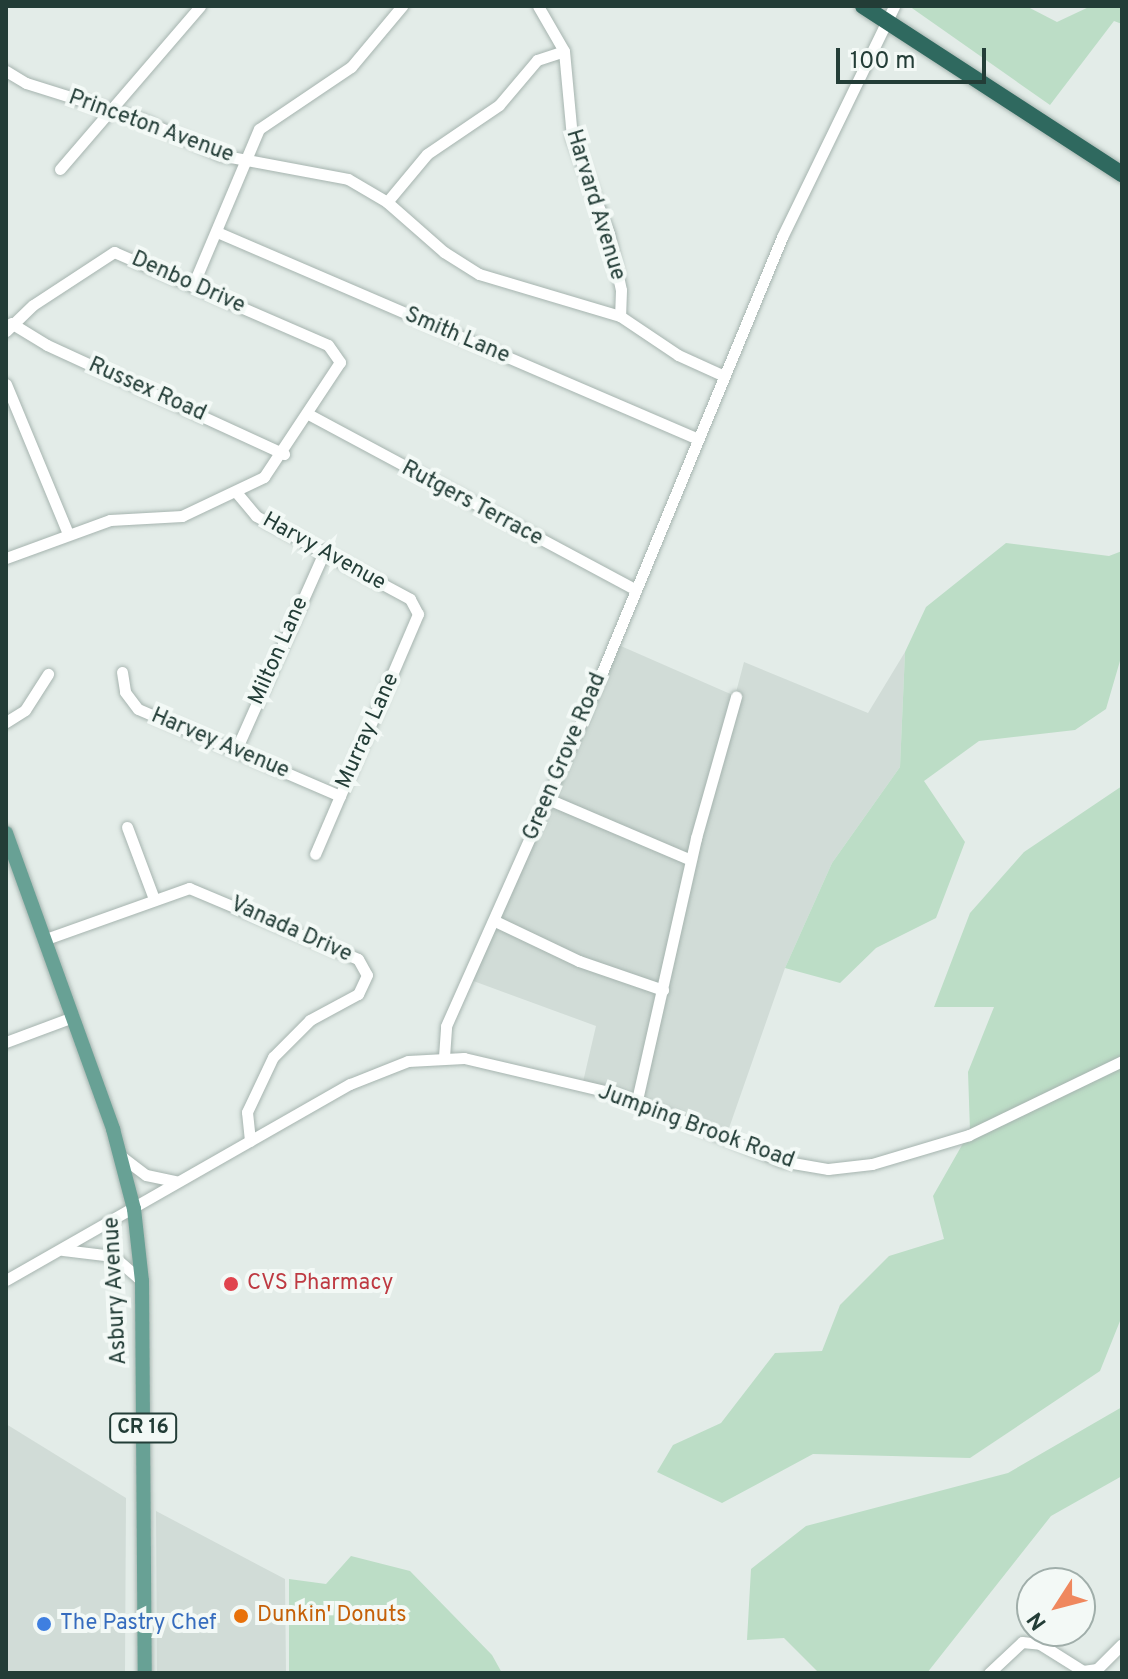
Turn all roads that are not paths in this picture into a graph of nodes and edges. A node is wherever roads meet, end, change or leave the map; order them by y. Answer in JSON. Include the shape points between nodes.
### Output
{"nodes":[{"id":1,"x":200,"y":6,"type":"edge"},
{"id":2,"x":402,"y":6,"type":"edge"},
{"id":3,"x":538,"y":6,"type":"edge"},
{"id":4,"x":863,"y":6,"type":"edge"},
{"id":5,"x":890,"y":13,"type":"edge"},
{"id":6,"x":564,"y":51,"type":"junction"},
{"id":7,"x":6,"y":71,"type":"edge"},
{"id":8,"x":113,"y":112,"type":"junction"},
{"id":9,"x":247,"y":161,"type":"junction"},
{"id":10,"x":60,"y":169,"type":"dead end"},
{"id":11,"x":1122,"y":174,"type":"edge"},
{"id":12,"x":387,"y":202,"type":"junction"},
{"id":13,"x":217,"y":232,"type":"junction"},
{"id":14,"x":193,"y":285,"type":"junction"},
{"id":15,"x":620,"y":316,"type":"junction"},
{"id":16,"x":8,"y":327,"type":"edge"},
{"id":17,"x":724,"y":376,"type":"junction"},
{"id":18,"x":6,"y":384,"type":"edge"},
{"id":19,"x":310,"y":415,"type":"junction"},
{"id":20,"x":698,"y":439,"type":"junction"},
{"id":21,"x":284,"y":454,"type":"junction"},
{"id":22,"x":236,"y":492,"type":"junction"},
{"id":23,"x":68,"y":534,"type":"junction"},
{"id":24,"x":324,"y":552,"type":"junction"},
{"id":25,"x":6,"y":558,"type":"edge"},
{"id":26,"x":636,"y":590,"type":"junction"},
{"id":27,"x":416,"y":607,"type":"joint"},
{"id":28,"x":122,"y":672,"type":"dead end"},
{"id":29,"x":48,"y":674,"type":"dead end"},
{"id":30,"x":736,"y":697,"type":"dead end"},
{"id":31,"x":6,"y":722,"type":"edge"},
{"id":32,"x":236,"y":750,"type":"junction"},
{"id":33,"x":340,"y":796,"type":"junction"},
{"id":34,"x":548,"y":799,"type":"junction"},
{"id":35,"x":127,"y":827,"type":"dead end"},
{"id":36,"x":6,"y":833,"type":"edge"},
{"id":37,"x":315,"y":854,"type":"dead end"},
{"id":38,"x":691,"y":860,"type":"junction"},
{"id":39,"x":154,"y":899,"type":"junction"},
{"id":40,"x":495,"y":921,"type":"junction"},
{"id":41,"x":46,"y":939,"type":"junction"},
{"id":42,"x":663,"y":990,"type":"junction"},
{"id":43,"x":73,"y":1017,"type":"junction"},
{"id":44,"x":6,"y":1042,"type":"edge"},
{"id":45,"x":444,"y":1057,"type":"junction"},
{"id":46,"x":1122,"y":1061,"type":"edge"},
{"id":47,"x":637,"y":1100,"type":"junction"},
{"id":48,"x":250,"y":1141,"type":"junction"},
{"id":49,"x":122,"y":1157,"type":"junction"},
{"id":50,"x":175,"y":1181,"type":"junction"},
{"id":51,"x":134,"y":1209,"type":"junction"},
{"id":52,"x":62,"y":1250,"type":"junction"},
{"id":53,"x":6,"y":1280,"type":"edge"},
{"id":54,"x":142,"y":1281,"type":"junction"},
{"id":55,"x":1122,"y":1644,"type":"edge"},
{"id":56,"x":145,"y":1673,"type":"edge"},
{"id":57,"x":989,"y":1673,"type":"edge"}],
"edges":[{"from":1,"to":8,"type":"street"},
{"from":2,"to":9,"type":"street","via":[[351,67],[259,129]]},
{"from":3,"to":6,"type":"street","name":"Harvard Avenue"},
{"from":4,"to":5,"type":"highway"},
{"from":5,"to":11,"type":"highway"},
{"from":5,"to":17,"type":"street","name":"Green Grove Road","via":[[827,136]]},
{"from":6,"to":12,"type":"street","via":[[537,60],[499,105],[427,154]]},
{"from":6,"to":15,"type":"street","name":"Harvard Avenue","via":[[572,138],[609,234],[621,290]]},
{"from":7,"to":8,"type":"street","name":"Princeton Avenue","via":[[26,83]]},
{"from":8,"to":9,"type":"street","name":"Princeton Avenue"},
{"from":8,"to":10,"type":"street"},
{"from":9,"to":12,"type":"street","name":"Princeton Avenue","via":[[338,176]]},
{"from":9,"to":13,"type":"street"},
{"from":12,"to":15,"type":"street","name":"Princeton Avenue","via":[[444,252],[479,274]]},
{"from":13,"to":14,"type":"street"},
{"from":13,"to":20,"type":"street","name":"Smith Lane"},
{"from":14,"to":16,"type":"street","name":"Denbo Drive","via":[[114,252]]},
{"from":14,"to":19,"type":"street","name":"Denbo Drive","via":[[328,345],[339,355],[340,367]]},
{"from":15,"to":17,"type":"street","name":"Princeton Avenue","via":[[678,355]]},
{"from":16,"to":21,"type":"street","name":"Russex Road"},
{"from":17,"to":20,"type":"street","name":"Green Grove Road"},
{"from":18,"to":23,"type":"street"},
{"from":19,"to":21,"type":"street"},
{"from":19,"to":26,"type":"street","name":"Rutgers Terrace"},
{"from":20,"to":26,"type":"street","name":"Green Grove Road"},
{"from":21,"to":22,"type":"street","via":[[272,472]]},
{"from":22,"to":23,"type":"street","via":[[182,516],[110,520]]},
{"from":22,"to":24,"type":"street","name":"Harvy Avenue","via":[[256,516]]},
{"from":23,"to":25,"type":"street"},
{"from":24,"to":27,"type":"street","name":"Harvy Avenue"},
{"from":24,"to":32,"type":"street","name":"Milton Lane"},
{"from":26,"to":34,"type":"street","name":"Green Grove Road"},
{"from":27,"to":33,"type":"street","name":"Murray Lane","via":[[412,633]]},
{"from":28,"to":32,"type":"street","name":"Harvey Avenue","via":[[125,692],[138,709]]},
{"from":29,"to":31,"type":"street","via":[[25,710]]},
{"from":30,"to":38,"type":"street"},
{"from":32,"to":33,"type":"street","name":"Harvey Avenue"},
{"from":33,"to":37,"type":"street","name":"Murray Lane"},
{"from":34,"to":38,"type":"street"},
{"from":34,"to":40,"type":"street","name":"Green Grove Road"},
{"from":35,"to":39,"type":"street"},
{"from":36,"to":41,"type":"main road","name":"Asbury Avenue","number":"CR 16"},
{"from":38,"to":42,"type":"street"},
{"from":39,"to":41,"type":"street","name":"Vanada Drive"},
{"from":39,"to":48,"type":"street","name":"Vanada Drive","via":[[182,889],[204,892],[353,956],[365,968],[366,983],[358,994],[310,1020],[273,1057],[247,1112]]},
{"from":40,"to":42,"type":"street","via":[[579,961]]},
{"from":40,"to":45,"type":"street","name":"Green Grove Road","via":[[446,1026]]},
{"from":41,"to":43,"type":"main road","name":"Asbury Avenue","number":"CR 16"},
{"from":42,"to":47,"type":"street"},
{"from":43,"to":44,"type":"street"},
{"from":43,"to":49,"type":"main road","name":"Asbury Avenue","number":"CR 16"},
{"from":45,"to":47,"type":"street","name":"Jumping Brook Road","via":[[492,1063]]},
{"from":45,"to":48,"type":"street","via":[[373,1073]]},
{"from":46,"to":47,"type":"street","name":"Jumping Brook Road","via":[[969,1135],[840,1169],[781,1161]]},
{"from":48,"to":50,"type":"street"},
{"from":49,"to":50,"type":"street","via":[[146,1175]]},
{"from":49,"to":51,"type":"main road","name":"Asbury Avenue","number":"CR 16"},
{"from":50,"to":51,"type":"street"},
{"from":51,"to":52,"type":"street"},
{"from":51,"to":54,"type":"main road","name":"Asbury Avenue","number":"CR 16"},
{"from":52,"to":53,"type":"street"},
{"from":52,"to":54,"type":"street","via":[[113,1256]]},
{"from":54,"to":56,"type":"main road","name":"Asbury Avenue","number":"CR 16"},
{"from":55,"to":57,"type":"street","via":[[1097,1669],[1083,1671],[1036,1643],[1022,1642]]}]}
